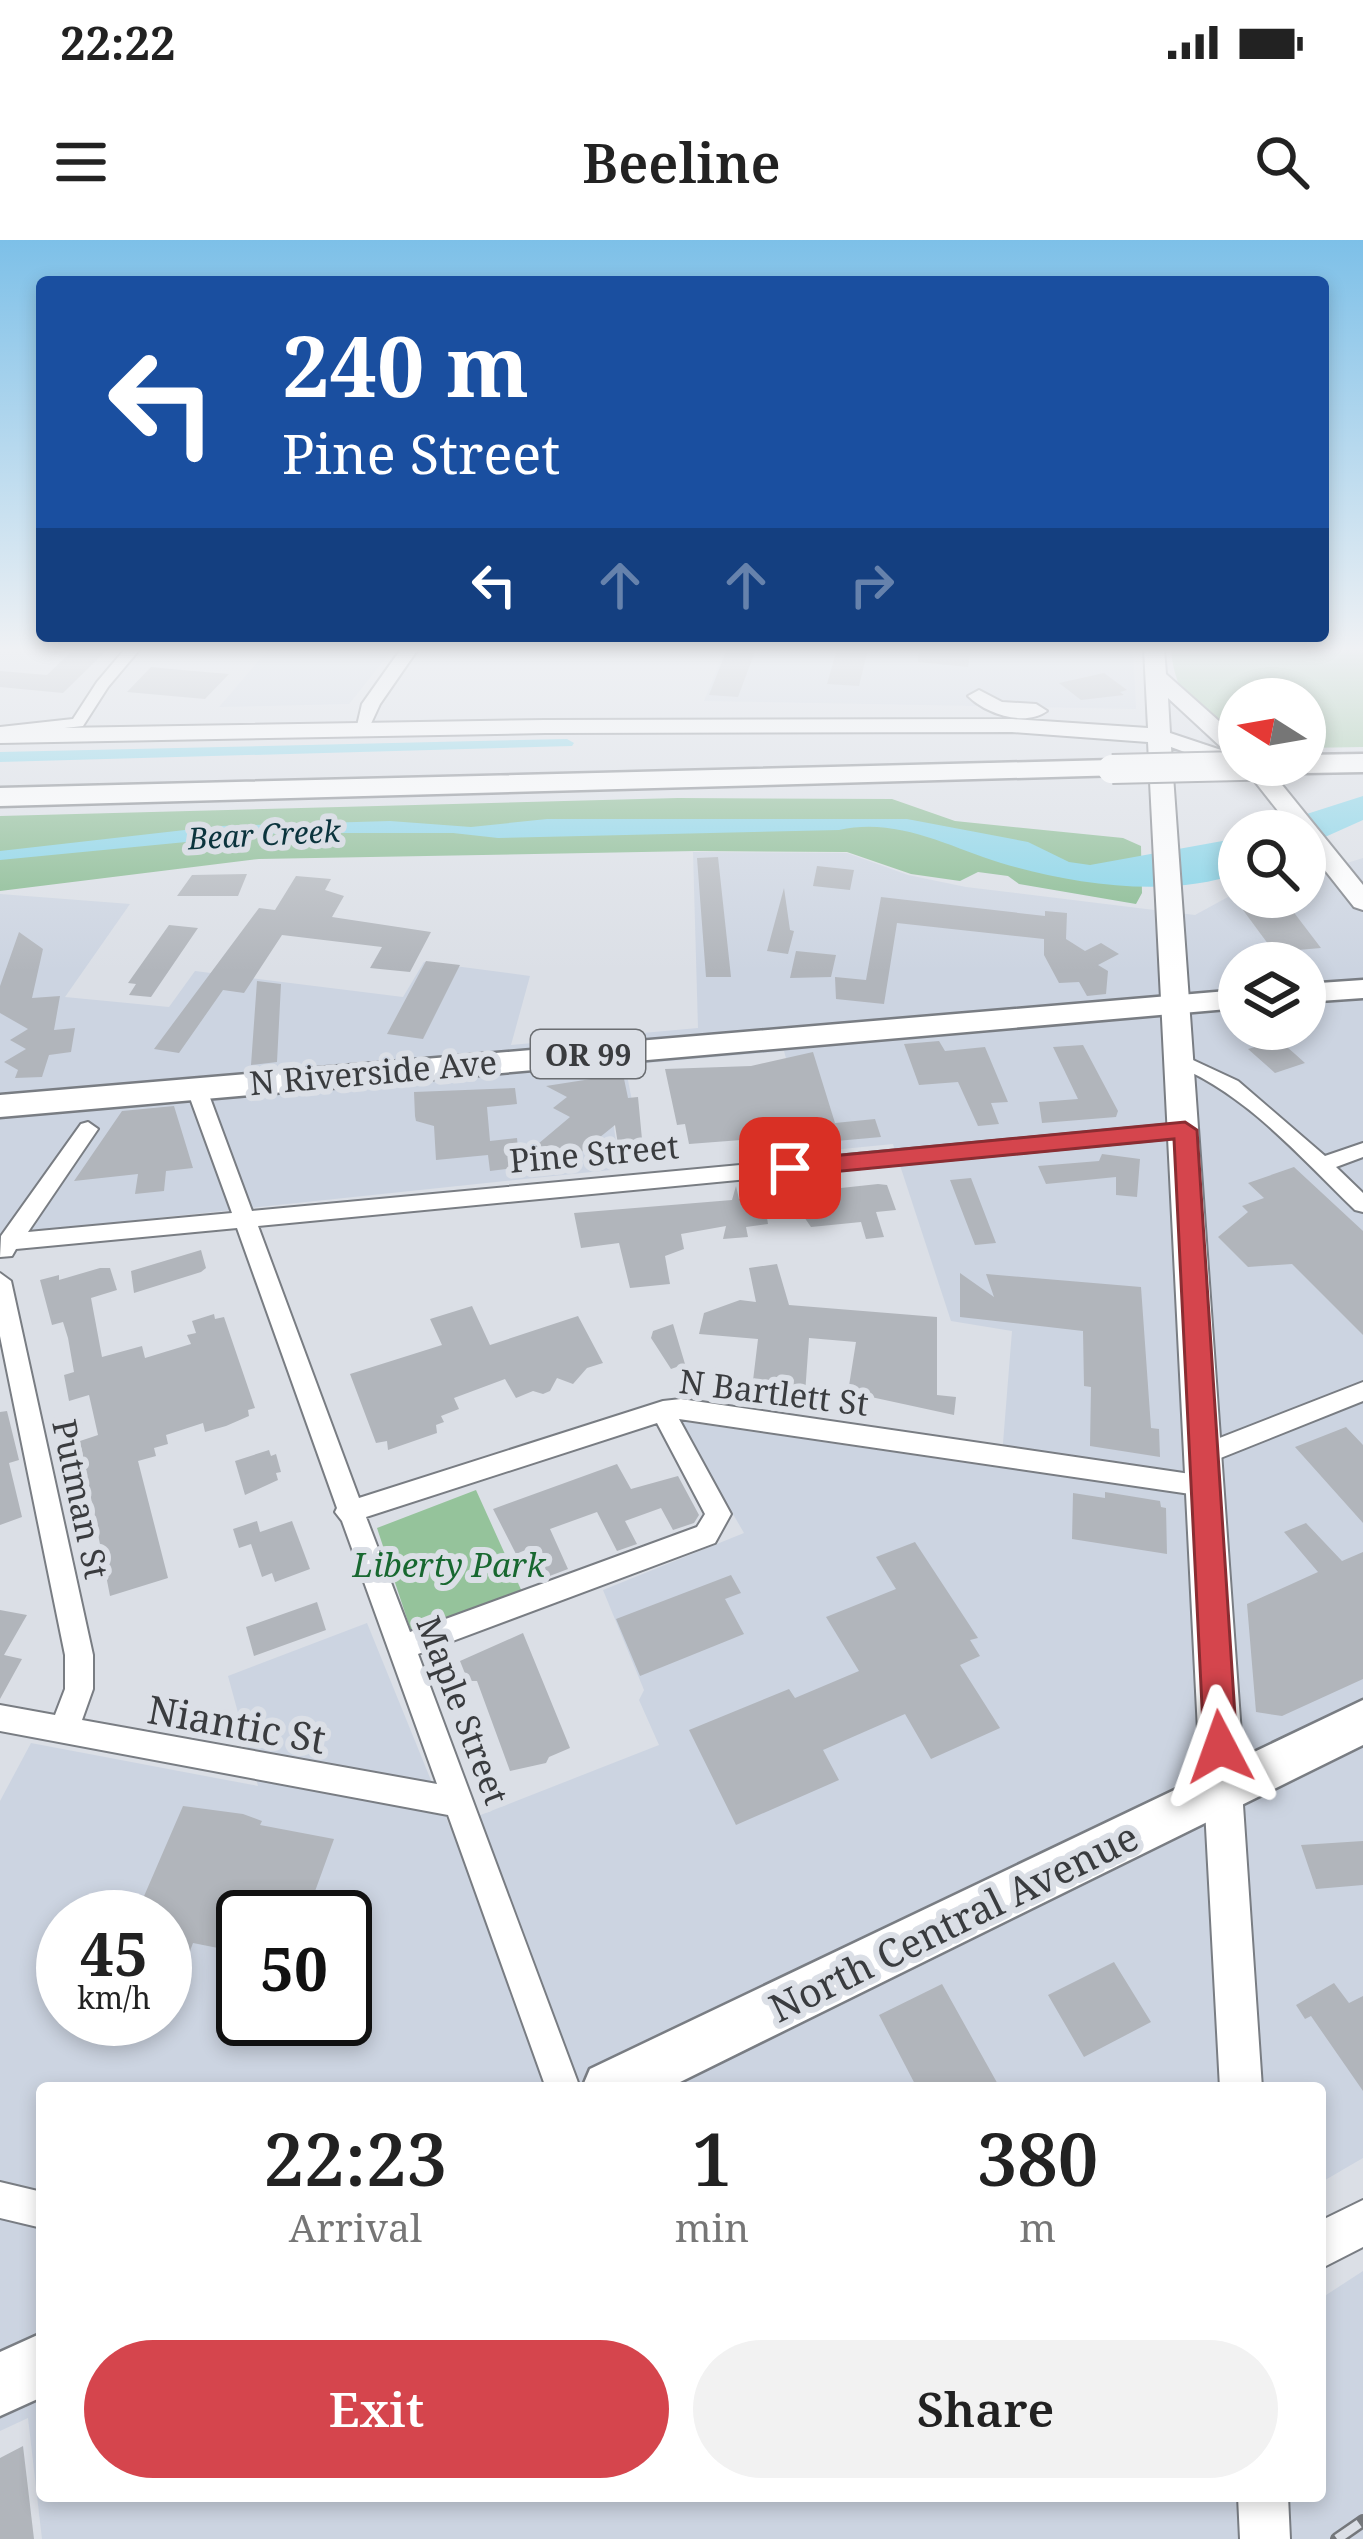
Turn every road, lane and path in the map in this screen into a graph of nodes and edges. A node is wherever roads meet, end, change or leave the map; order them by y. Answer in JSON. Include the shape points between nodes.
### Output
{"nodes":[{"id":1,"x":1161,"y":756,"type":"edge"},
{"id":2,"x":1218,"y":761,"type":"edge"},
{"id":3,"x":1218,"y":761,"type":"edge"},
{"id":4,"x":1363,"y":763,"type":"edge"},
{"id":5,"x":1110,"y":764,"type":"junction"},
{"id":6,"x":1326,"y":764,"type":"edge"},
{"id":7,"x":0,"y":784,"type":"edge"},
{"id":8,"x":1270,"y":786,"type":"edge"},
{"id":9,"x":0,"y":797,"type":"edge"},
{"id":10,"x":1363,"y":902,"type":"edge"},
{"id":11,"x":1363,"y":988,"type":"edge"},
{"id":12,"x":1326,"y":992,"type":"edge"},
{"id":13,"x":1218,"y":1001,"type":"edge"},
{"id":14,"x":1176,"y":1004,"type":"junction"},
{"id":15,"x":1180,"y":1060,"type":"junction"},
{"id":16,"x":196,"y":1087,"type":"junction"},
{"id":17,"x":0,"y":1106,"type":"edge"},
{"id":18,"x":88,"y":1129,"type":"dead end"},
{"id":19,"x":1185,"y":1130,"type":"junction"},
{"id":20,"x":1363,"y":1150,"type":"edge"},
{"id":21,"x":1320,"y":1165,"type":"junction"},
{"id":22,"x":1363,"y":1205,"type":"edge"},
{"id":23,"x":242,"y":1220,"type":"junction"},
{"id":24,"x":5,"y":1249,"type":"edge"},
{"id":25,"x":0,"y":1281,"type":"edge"},
{"id":26,"x":1363,"y":1391,"type":"edge"},
{"id":27,"x":663,"y":1411,"type":"junction"},
{"id":28,"x":1203,"y":1470,"type":"junction"},
{"id":29,"x":348,"y":1512,"type":"junction"},
{"id":30,"x":400,"y":1648,"type":"junction"},
{"id":31,"x":0,"y":1718,"type":"edge"},
{"id":32,"x":1363,"y":1722,"type":"edge"},
{"id":33,"x":64,"y":1730,"type":"junction"},
{"id":34,"x":1223,"y":1790,"type":"junction"},
{"id":35,"x":460,"y":1804,"type":"junction"},
{"id":36,"x":561,"y":2082,"type":"edge"},
{"id":37,"x":621,"y":2082,"type":"edge"},
{"id":38,"x":1241,"y":2082,"type":"edge"},
{"id":39,"x":0,"y":2200,"type":"edge"},
{"id":40,"x":36,"y":2209,"type":"edge"},
{"id":41,"x":1363,"y":2222,"type":"edge"},
{"id":42,"x":1326,"y":2243,"type":"edge"},
{"id":43,"x":36,"y":2367,"type":"edge"},
{"id":44,"x":0,"y":2385,"type":"edge"},
{"id":45,"x":1263,"y":2502,"type":"edge"},
{"id":46,"x":1265,"y":2539,"type":"edge"}],
"edges":[{"from":1,"to":14,"type":"main road"},
{"from":2,"to":5,"type":"highway","bridge":true},
{"from":3,"to":5,"type":"highway"},
{"from":4,"to":6,"type":"highway"},
{"from":5,"to":7,"type":"highway"},
{"from":5,"to":9,"type":"highway"},
{"from":8,"to":10,"type":"main road"},
{"from":11,"to":12,"type":"main road"},
{"from":13,"to":14,"type":"main road","number":"OR 99"},
{"from":14,"to":15,"type":"main road"},
{"from":14,"to":16,"type":"main road","name":"N Riverside Ave","number":"OR 99"},
{"from":15,"to":19,"type":"main road"},
{"from":15,"to":21,"type":"street","via":[[1240,1092]]},
{"from":16,"to":17,"type":"main road","name":"N Riverside Ave","number":"OR 99"},
{"from":16,"to":23,"type":"street","name":"Maple Street"},
{"from":18,"to":24,"type":"street"},
{"from":19,"to":23,"type":"street","name":"Pine Street"},
{"from":19,"to":28,"type":"main road"},
{"from":20,"to":21,"type":"street"},
{"from":21,"to":22,"type":"street"},
{"from":23,"to":24,"type":"street","name":"Pine Street"},
{"from":23,"to":29,"type":"street","name":"Maple Street"},
{"from":25,"to":33,"type":"street","name":"Putman St","via":[[79,1655],[79,1689]]},
{"from":26,"to":28,"type":"street"},
{"from":27,"to":28,"type":"street","name":"N Bartlett St"},
{"from":27,"to":29,"type":"street","name":"N Bartlett St"},
{"from":27,"to":30,"type":"street","via":[[718,1514],[706,1535]]},
{"from":28,"to":34,"type":"main road"},
{"from":29,"to":30,"type":"street","name":"Maple Street"},
{"from":30,"to":35,"type":"street","name":"Maple Street"},
{"from":31,"to":33,"type":"street","name":"Niantic St"},
{"from":32,"to":34,"type":"main road","name":"North Central Avenue"},
{"from":33,"to":35,"type":"street","name":"Niantic St"},
{"from":34,"to":37,"type":"main road","name":"North Central Avenue"},
{"from":34,"to":38,"type":"street"},
{"from":35,"to":36,"type":"street","name":"Maple Street"},
{"from":39,"to":40,"type":"street"},
{"from":41,"to":42,"type":"street"},
{"from":43,"to":44,"type":"main road"},
{"from":45,"to":46,"type":"street"}]}
